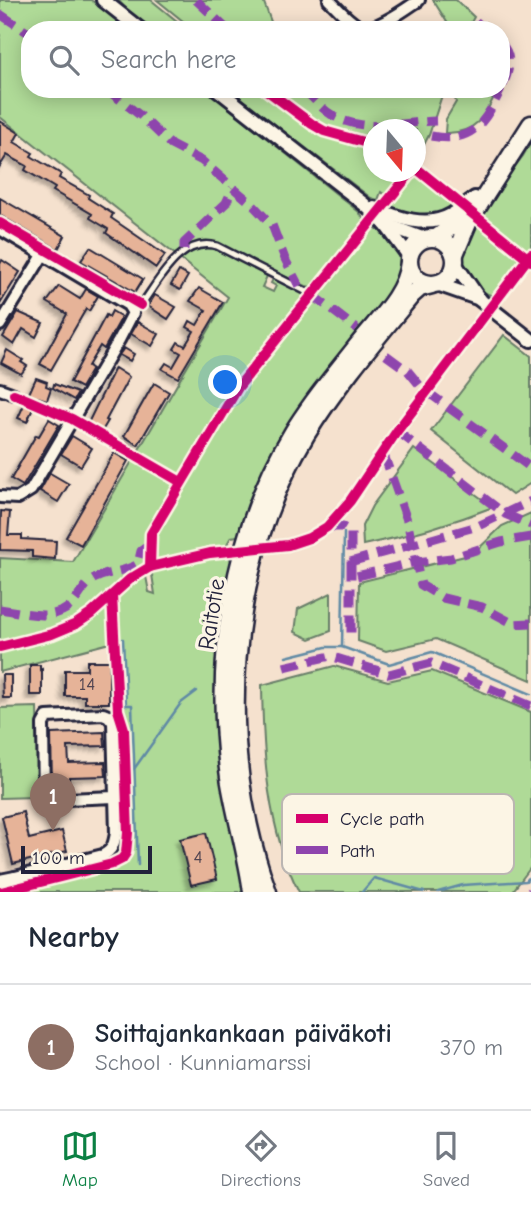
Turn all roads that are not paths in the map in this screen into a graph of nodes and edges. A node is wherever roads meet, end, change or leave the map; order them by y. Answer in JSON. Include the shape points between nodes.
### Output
{"nodes":[{"id":1,"x":103,"y":0,"type":"edge"},
{"id":2,"x":329,"y":0,"type":"edge"},
{"id":3,"x":419,"y":0,"type":"edge"},
{"id":4,"x":130,"y":21,"type":"edge"},
{"id":5,"x":352,"y":21,"type":"edge"},
{"id":6,"x":385,"y":21,"type":"edge"},
{"id":7,"x":229,"y":98,"type":"edge"},
{"id":8,"x":531,"y":124,"type":"edge"},
{"id":9,"x":388,"y":220,"type":"junction"},
{"id":10,"x":458,"y":222,"type":"junction"},
{"id":11,"x":0,"y":229,"type":"edge"},
{"id":12,"x":430,"y":238,"type":"junction"},
{"id":13,"x":43,"y":255,"type":"junction"},
{"id":14,"x":409,"y":259,"type":"junction"},
{"id":15,"x":455,"y":259,"type":"junction"},
{"id":16,"x":434,"y":285,"type":"junction"},
{"id":17,"x":311,"y":294,"type":"dead end"},
{"id":18,"x":480,"y":300,"type":"junction"},
{"id":19,"x":131,"y":309,"type":"junction"},
{"id":20,"x":0,"y":325,"type":"edge"},
{"id":21,"x":531,"y":340,"type":"edge"},
{"id":22,"x":0,"y":389,"type":"edge"},
{"id":23,"x":14,"y":394,"type":"dead end"},
{"id":24,"x":0,"y":497,"type":"edge"},
{"id":25,"x":114,"y":797,"type":"junction"},
{"id":26,"x":15,"y":877,"type":"junction"},
{"id":27,"x":0,"y":880,"type":"edge"},
{"id":28,"x":19,"y":892,"type":"edge"},
{"id":29,"x":252,"y":892,"type":"edge"},
{"id":30,"x":268,"y":892,"type":"edge"}],
"edges":[{"from":1,"to":4,"type":"street"},
{"from":2,"to":5,"type":"street"},
{"from":3,"to":6,"type":"street"},
{"from":7,"to":9,"type":"street"},
{"from":8,"to":10,"type":"main road","via":[[492,187]]},
{"from":9,"to":10,"type":"street"},
{"from":9,"to":12,"type":"street"},
{"from":9,"to":14,"type":"street"},
{"from":10,"to":12,"type":"main road"},
{"from":10,"to":15,"type":"main road"},
{"from":11,"to":13,"type":"street"},
{"from":12,"to":14,"type":"main road","via":[[415,246]]},
{"from":12,"to":15,"type":"main road","via":[[446,242]]},
{"from":13,"to":19,"type":"street"},
{"from":13,"to":20,"type":"street"},
{"from":14,"to":16,"type":"main road","via":[[416,278]]},
{"from":14,"to":29,"type":"main road","name":"Raitotie","via":[[402,286],[292,433],[253,517],[233,595],[225,644],[224,727],[229,778]]},
{"from":15,"to":16,"type":"main road","via":[[451,275]]},
{"from":15,"to":18,"type":"street"},
{"from":16,"to":18,"type":"street"},
{"from":16,"to":30,"type":"main road","name":"Raitotie","via":[[412,295],[306,436],[283,481],[246,595],[235,684],[237,728],[249,819]]},
{"from":17,"to":19,"type":"lane","via":[[216,246],[203,244],[184,250],[141,305]]},
{"from":18,"to":21,"type":"street"},
{"from":19,"to":24,"type":"street","via":[[132,317],[31,490],[18,498]]},
{"from":22,"to":23,"type":"street"},
{"from":25,"to":25,"type":"street","via":[[111,719],[103,714],[47,717],[43,724],[44,800]]},
{"from":25,"to":26,"type":"street","via":[[116,834],[108,853]]},
{"from":26,"to":27,"type":"street"},
{"from":26,"to":28,"type":"street"}]}
